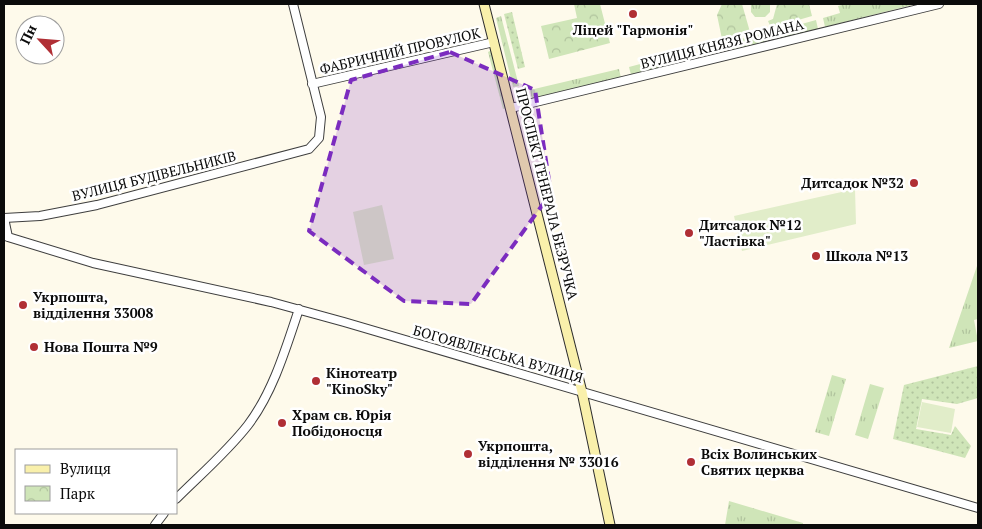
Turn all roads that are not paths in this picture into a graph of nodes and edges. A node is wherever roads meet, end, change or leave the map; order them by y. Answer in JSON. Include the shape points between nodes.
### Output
{"nodes":[{"id":1,"x":293,"y":4,"type":"edge"},
{"id":2,"x":484,"y":4,"type":"edge"},
{"id":3,"x":939,"y":4,"type":"edge"},
{"id":4,"x":494,"y":42,"type":"junction"},
{"id":5,"x":312,"y":84,"type":"junction"},
{"id":6,"x":511,"y":108,"type":"junction"},
{"id":7,"x":4,"y":218,"type":"edge"},
{"id":8,"x":6,"y":238,"type":"edge"},
{"id":9,"x":298,"y":309,"type":"junction"},
{"id":10,"x":582,"y":392,"type":"junction"},
{"id":11,"x":178,"y":497,"type":"edge"},
{"id":12,"x":978,"y":508,"type":"edge"},
{"id":13,"x":163,"y":514,"type":"edge"},
{"id":14,"x":155,"y":525,"type":"edge"},
{"id":15,"x":610,"y":525,"type":"edge"}],
"edges":[{"from":1,"to":5,"type":"street"},
{"from":2,"to":4,"type":"main road","name":"ПРОСПЕКТ ГЕНЕРАЛА БЕЗРУЧКА"},
{"from":3,"to":6,"type":"street","name":"ВУЛИЦЯ КНЯЗЯ РОМАНА"},
{"from":4,"to":5,"type":"street","name":"ФАБРИЧНИЙ ПРОВУЛОК"},
{"from":4,"to":6,"type":"main road","name":"ПРОСПЕКТ ГЕНЕРАЛА БЕЗРУЧКА"},
{"from":5,"to":7,"type":"street","name":"ВУЛИЦЯ БУДІВЕЛЬНИКІВ","via":[[321,117],[319,138],[309,149],[97,205],[40,216]]},
{"from":6,"to":10,"type":"main road","name":"ПРОСПЕКТ ГЕНЕРАЛА БЕЗРУЧКА"},
{"from":7,"to":8,"type":"street"},
{"from":8,"to":9,"type":"street","name":"БОГОЯВЛЕНСЬКА ВУЛИЦЯ","via":[[93,263]]},
{"from":9,"to":10,"type":"street","name":"БОГОЯВЛЕНСЬКА ВУЛИЦЯ"},
{"from":9,"to":11,"type":"street","via":[[260,408],[233,442]]},
{"from":10,"to":12,"type":"street","name":"БОГОЯВЛЕНСЬКА ВУЛИЦЯ"},
{"from":10,"to":15,"type":"main road","name":"ПРОСПЕКТ ГЕНЕРАЛА БЕЗРУЧКА"},
{"from":13,"to":14,"type":"street"}]}
